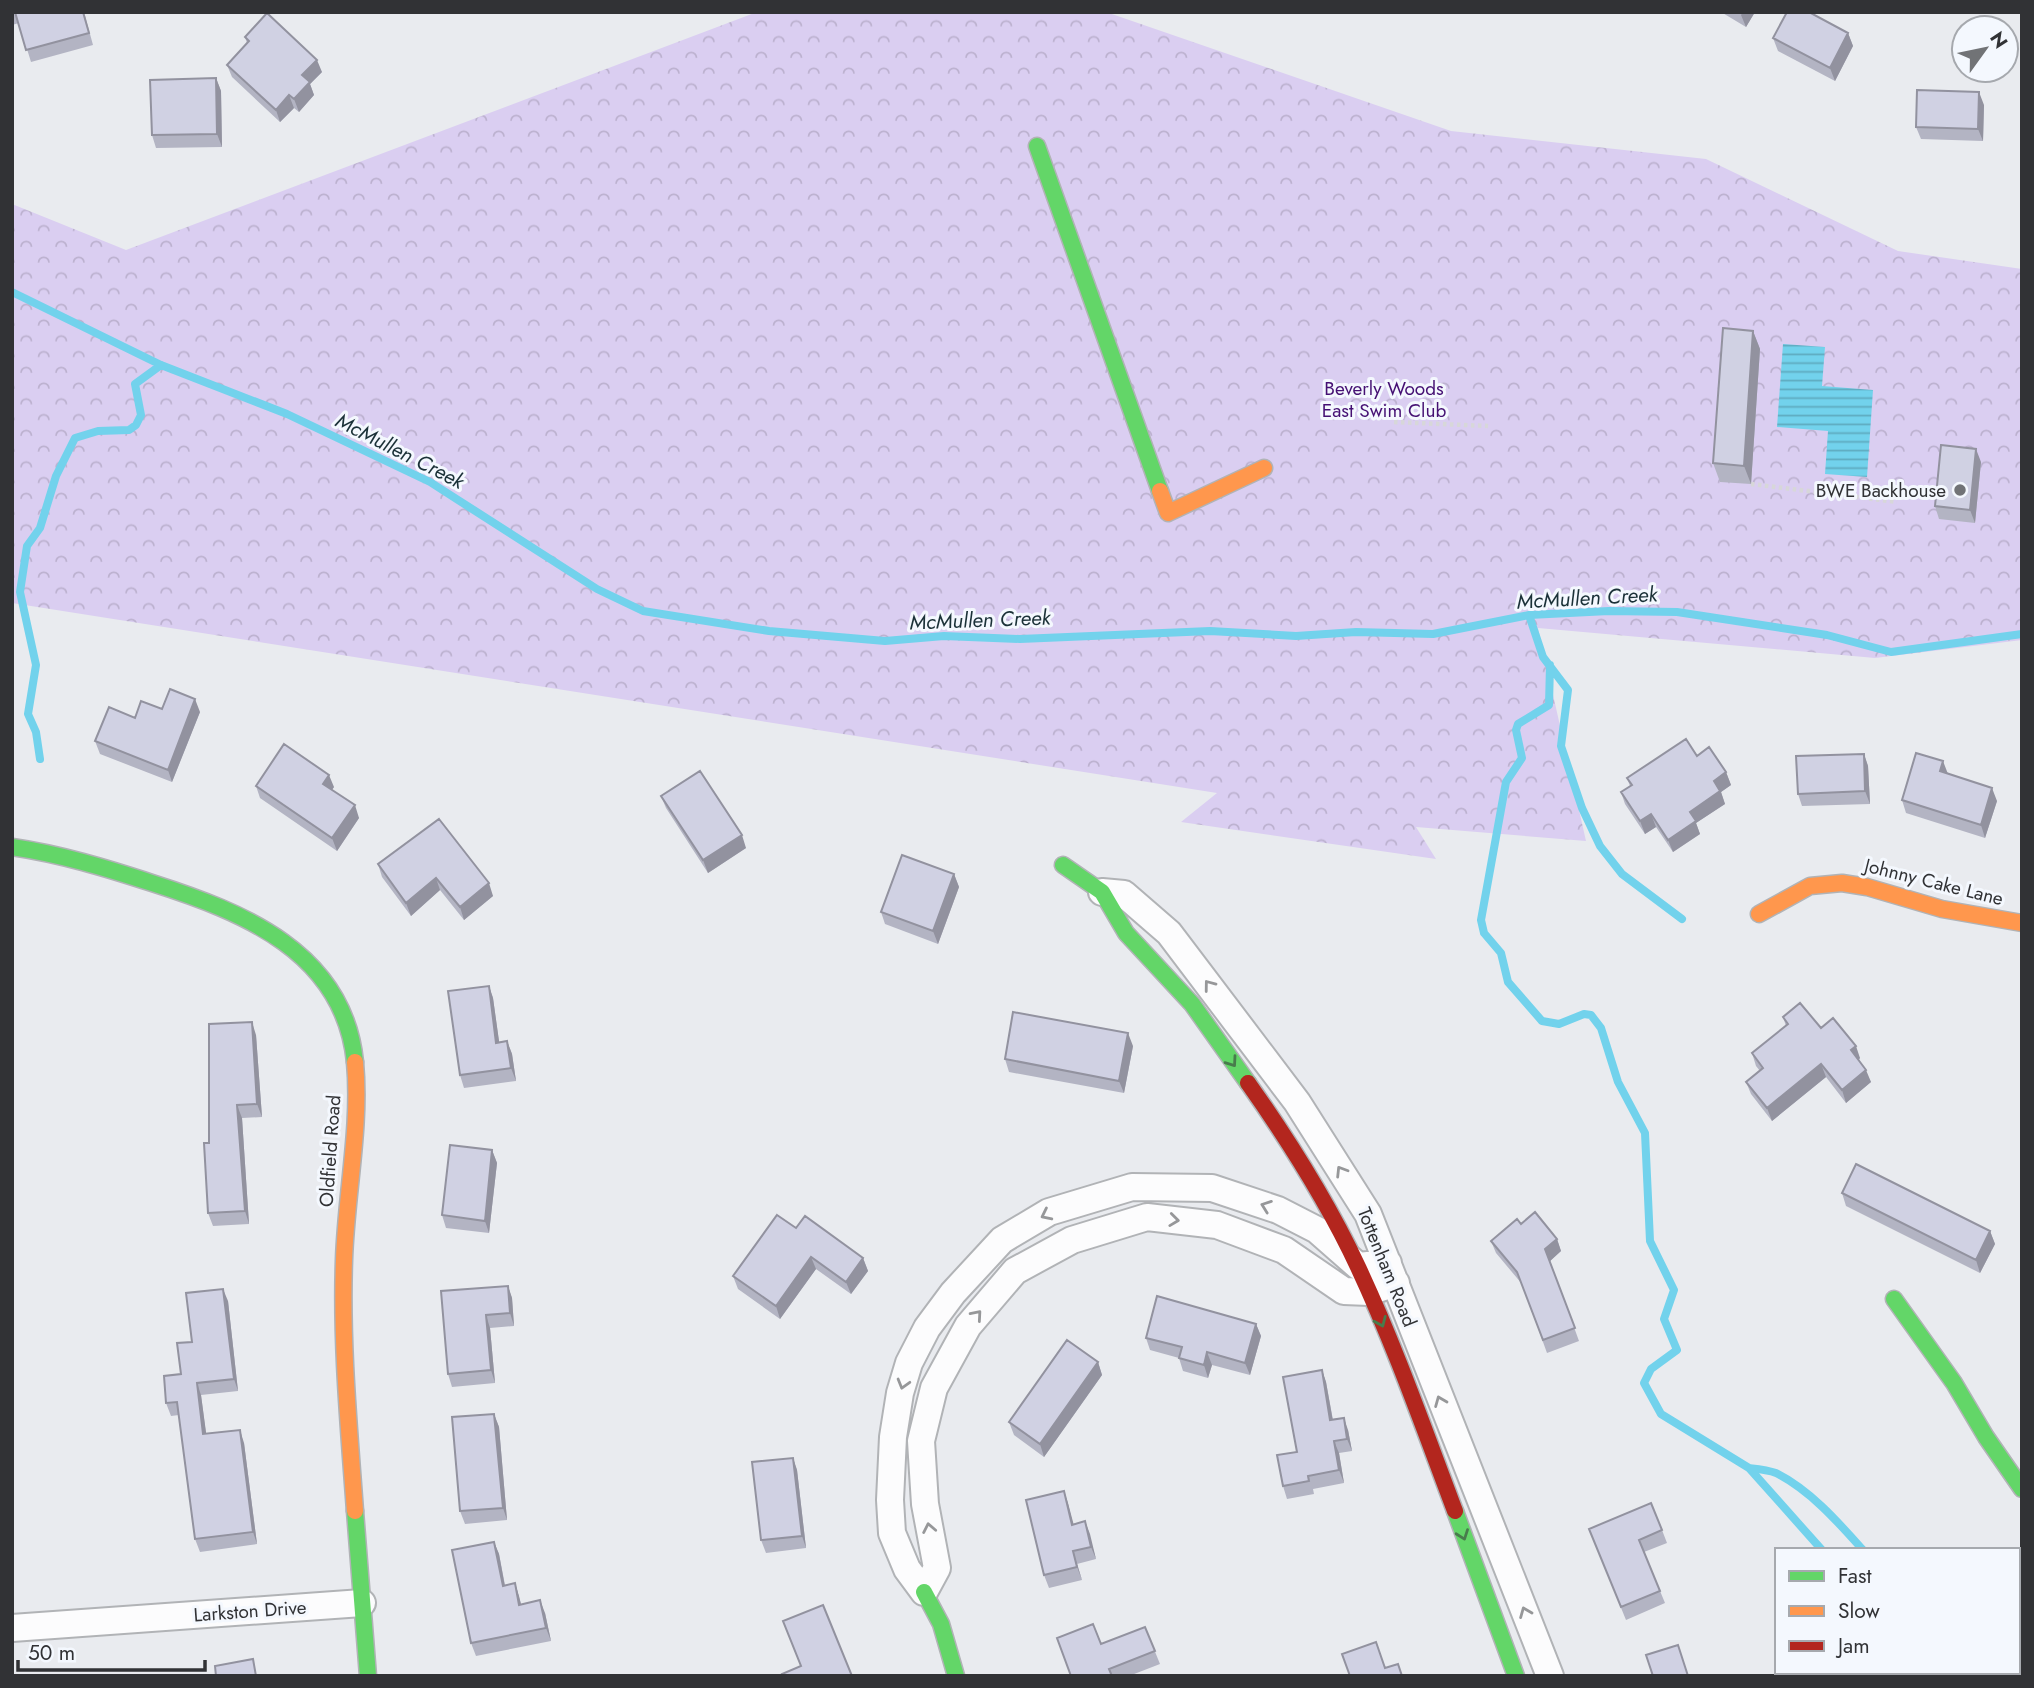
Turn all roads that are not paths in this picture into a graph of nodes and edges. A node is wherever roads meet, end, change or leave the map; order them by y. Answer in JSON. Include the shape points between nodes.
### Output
{"nodes":[{"id":1,"x":1037,"y":146,"type":"dead end"},
{"id":2,"x":1264,"y":468,"type":"dead end"},
{"id":3,"x":12,"y":847,"type":"edge"},
{"id":4,"x":1063,"y":865,"type":"dead end"},
{"id":5,"x":1102,"y":892,"type":"junction"},
{"id":6,"x":1759,"y":914,"type":"dead end"},
{"id":7,"x":2022,"y":923,"type":"edge"},
{"id":8,"x":1358,"y":1266,"type":"junction"},
{"id":9,"x":1392,"y":1273,"type":"junction"},
{"id":10,"x":1369,"y":1292,"type":"junction"},
{"id":11,"x":1894,"y":1299,"type":"dead end"},
{"id":12,"x":2022,"y":1489,"type":"edge"},
{"id":13,"x":924,"y":1592,"type":"junction"},
{"id":14,"x":362,"y":1603,"type":"junction"},
{"id":15,"x":12,"y":1628,"type":"edge"},
{"id":16,"x":368,"y":1676,"type":"edge"},
{"id":17,"x":956,"y":1676,"type":"edge"},
{"id":18,"x":1516,"y":1676,"type":"edge"},
{"id":19,"x":1550,"y":1676,"type":"edge"}],
"edges":[{"from":1,"to":2,"type":"street","via":[[1168,513]]},
{"from":3,"to":14,"type":"street","name":"Oldfield Road","via":[[87,862],[219,907],[296,950],[335,998],[349,1031],[356,1066],[342,1289]]},
{"from":4,"to":5,"type":"street","name":"Tottenham Road"},
{"from":5,"to":8,"type":"street","name":"Tottenham Road","one_way":true,"via":[[1126,933],[1192,1004],[1255,1093],[1316,1186]]},
{"from":9,"to":5,"type":"street","name":"Tottenham Road","one_way":true,"via":[[1368,1214],[1297,1101],[1169,933],[1124,894]]},
{"from":6,"to":7,"type":"street","name":"Johnny Cake Lane","via":[[1814,884],[1845,882],[1970,916]]},
{"from":8,"to":9,"type":"street"},
{"from":8,"to":10,"type":"street","name":"Tottenham Road"},
{"from":8,"to":13,"type":"street","one_way":true,"via":[[1317,1230],[1278,1210],[1212,1188],[1132,1187],[1049,1212],[1002,1240],[927,1328],[900,1393],[893,1437],[892,1533],[907,1569]]},
{"from":9,"to":10,"type":"street"},
{"from":19,"to":9,"type":"street","name":"Tottenham Road","one_way":true},
{"from":13,"to":10,"type":"street","one_way":true,"via":[[937,1568],[925,1504],[921,1441],[934,1388],[968,1326],[1015,1271],[1072,1240],[1147,1217],[1217,1225],[1284,1250],[1344,1291]]},
{"from":10,"to":18,"type":"street","name":"Tottenham Road","one_way":true},
{"from":11,"to":12,"type":"street"},
{"from":13,"to":17,"type":"street","via":[[941,1624]]},
{"from":14,"to":15,"type":"street","name":"Larkston Drive"},
{"from":14,"to":16,"type":"street","name":"Oldfield Road"}]}
